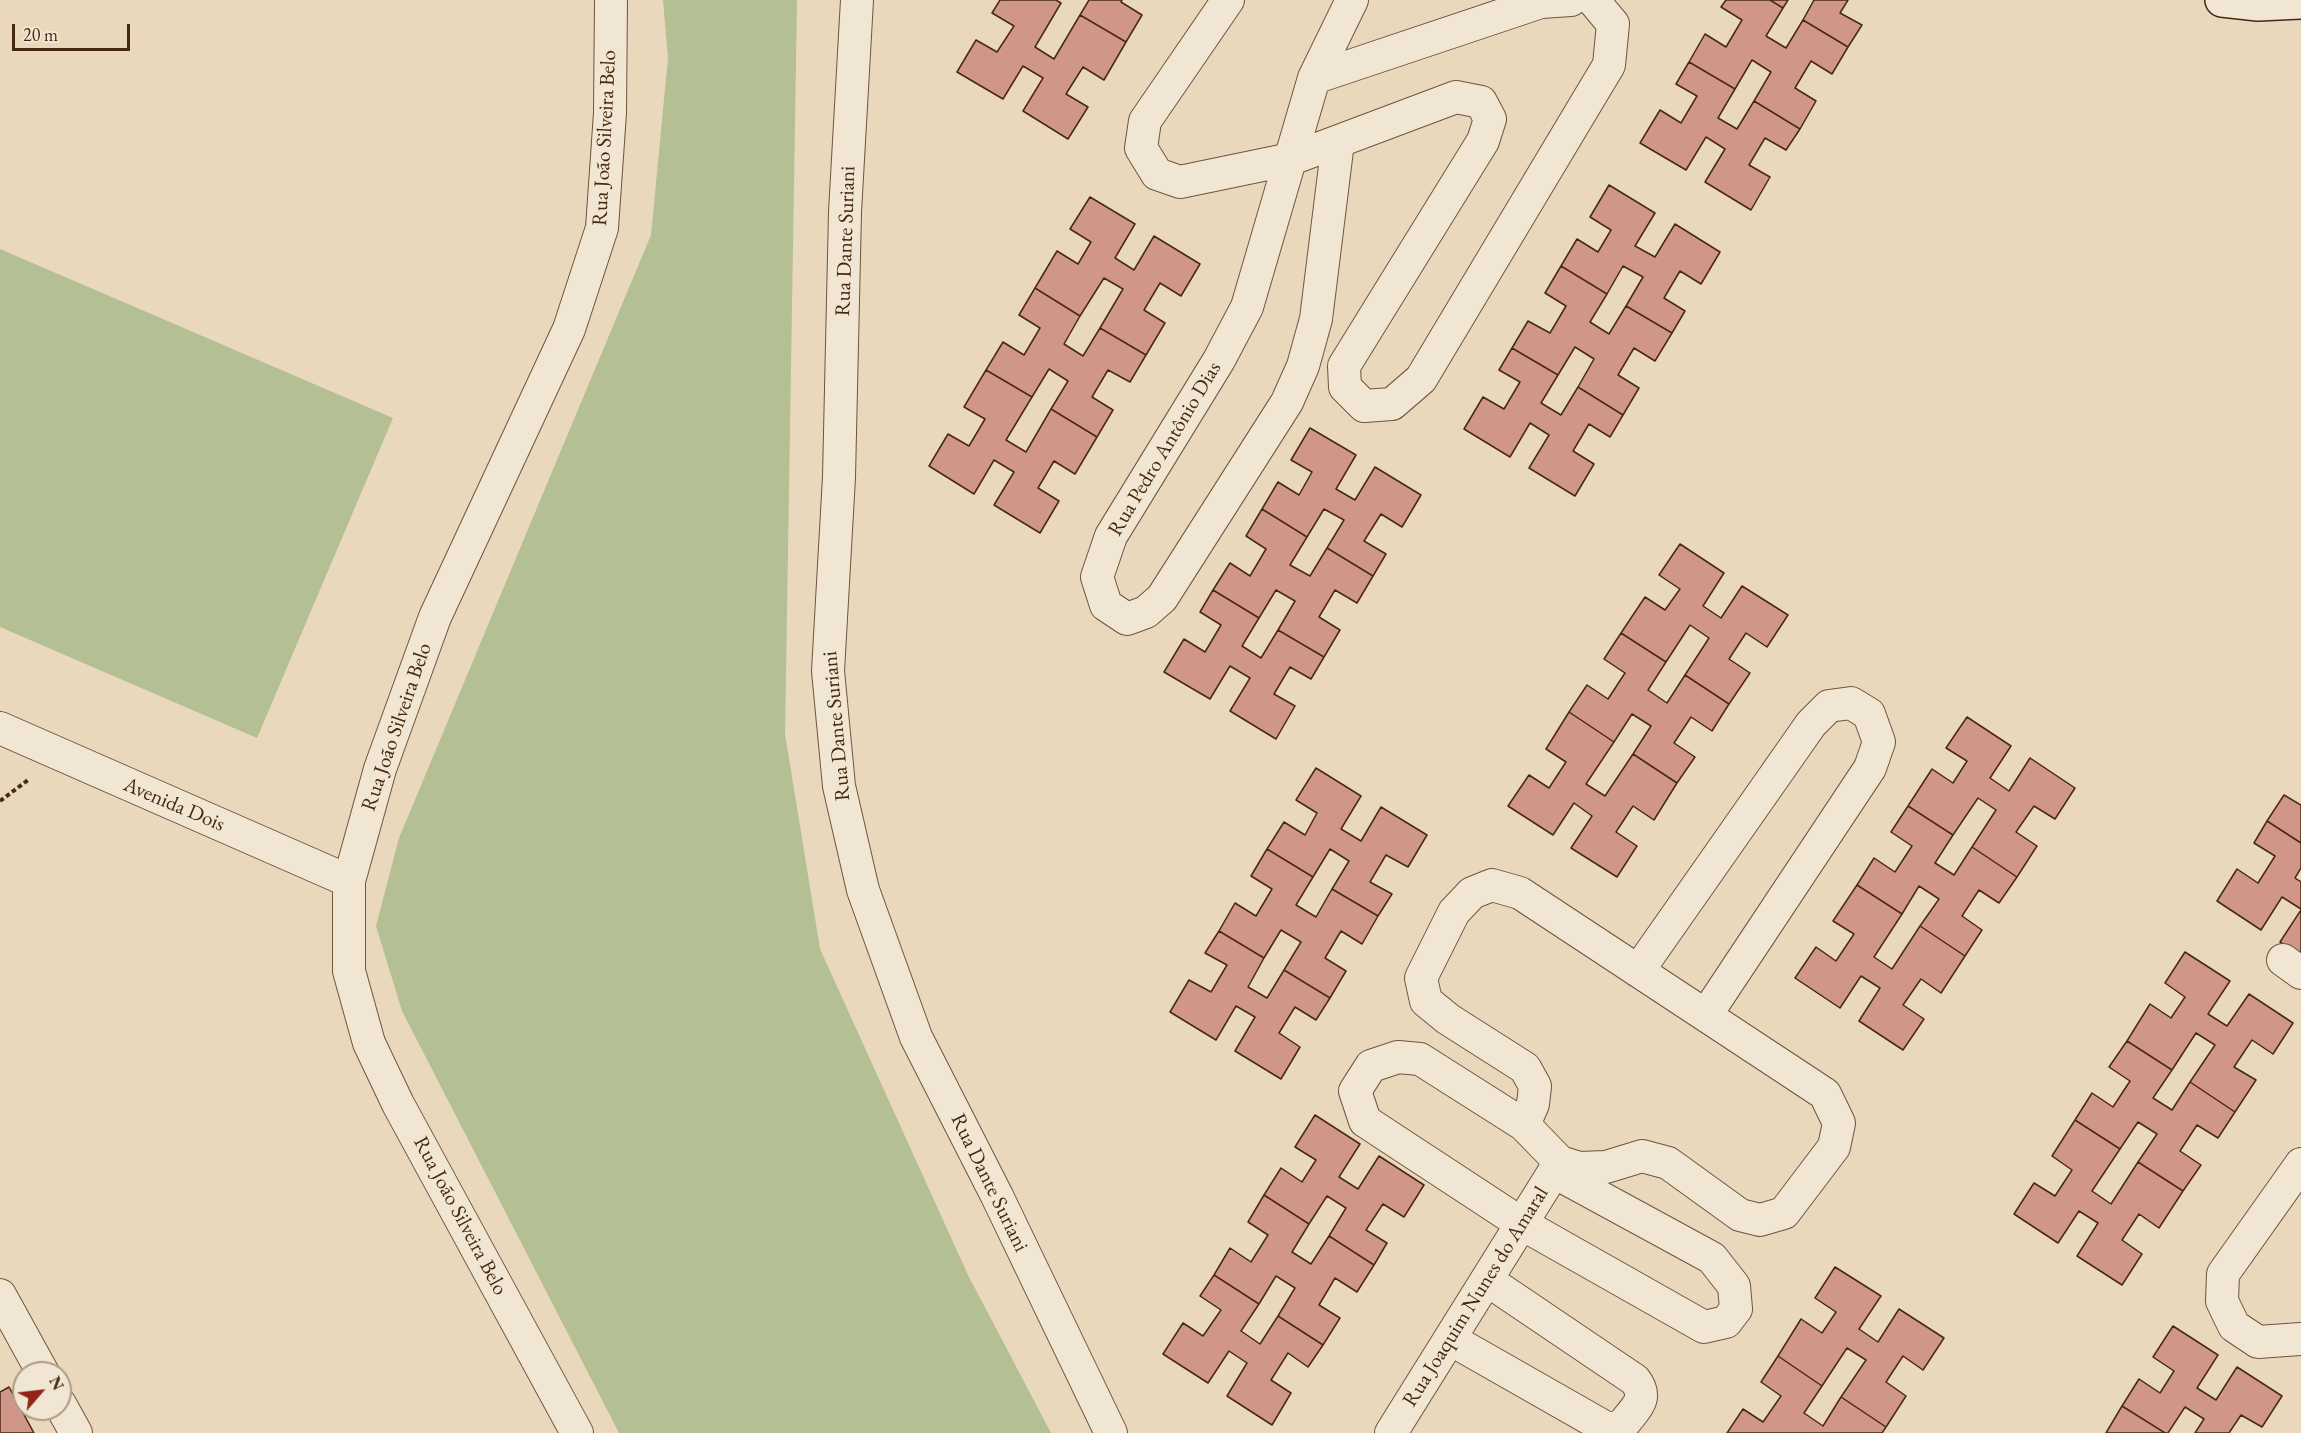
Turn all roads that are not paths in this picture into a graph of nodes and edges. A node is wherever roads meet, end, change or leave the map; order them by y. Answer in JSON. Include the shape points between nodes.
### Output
{"nodes":[{"id":1,"x":611,"y":0,"type":"edge"},
{"id":2,"x":858,"y":0,"type":"edge"},
{"id":3,"x":1228,"y":0,"type":"edge"},
{"id":4,"x":1352,"y":0,"type":"edge"},
{"id":5,"x":1571,"y":0,"type":"edge"},
{"id":6,"x":1593,"y":0,"type":"edge"},
{"id":7,"x":2222,"y":0,"type":"edge"},
{"id":8,"x":2301,"y":2,"type":"edge"},
{"id":9,"x":1314,"y":78,"type":"junction"},
{"id":10,"x":1338,"y":141,"type":"junction"},
{"id":11,"x":1291,"y":159,"type":"junction"},
{"id":12,"x":0,"y":728,"type":"edge"},
{"id":13,"x":350,"y":881,"type":"junction"},
{"id":14,"x":1638,"y":971,"type":"junction"},
{"id":15,"x":1706,"y":1016,"type":"junction"},
{"id":16,"x":1524,"y":1125,"type":"junction"},
{"id":17,"x":2301,"y":1164,"type":"edge"},
{"id":18,"x":1557,"y":1167,"type":"junction"},
{"id":19,"x":1522,"y":1224,"type":"junction"},
{"id":20,"x":1487,"y":1280,"type":"junction"},
{"id":21,"x":0,"y":1295,"type":"edge"},
{"id":22,"x":2301,"y":1339,"type":"edge"},
{"id":23,"x":1450,"y":1340,"type":"junction"},
{"id":24,"x":36,"y":1361,"type":"edge"},
{"id":25,"x":577,"y":1433,"type":"edge"},
{"id":26,"x":1110,"y":1433,"type":"edge"},
{"id":27,"x":1391,"y":1433,"type":"edge"}],
"edges":[{"from":1,"to":13,"type":"street","name":"Rua João Silveira Belo","via":[[610,113],[602,228],[569,329],[435,617],[380,769]]},
{"from":2,"to":26,"type":"street","name":"Rua Dante Suriani","via":[[845,212],[839,477],[828,671],[839,786],[863,890],[916,1037]]},
{"from":3,"to":11,"type":"street","via":[[1145,121],[1141,148],[1157,174],[1180,182]]},
{"from":4,"to":9,"type":"street","name":"Rua Pedro Antônio Dias"},
{"from":5,"to":9,"type":"street","via":[[1541,2]]},
{"from":6,"to":10,"type":"street","via":[[1613,24],[1609,65],[1421,380],[1392,404],[1364,406],[1345,387],[1344,366],[1483,141],[1490,119],[1481,102],[1456,97]]},
{"from":7,"to":8,"type":"street","via":[[2258,4]]},
{"from":9,"to":11,"type":"street","name":"Rua Pedro Antônio Dias"},
{"from":10,"to":11,"type":"street"},
{"from":10,"to":11,"type":"street","name":"Rua Pedro Antônio Dias","via":[[1316,319],[1303,366],[1287,402],[1161,598],[1146,612],[1127,619],[1106,605],[1097,577],[1111,536],[1247,307]]},
{"from":12,"to":13,"type":"street","name":"Avenida Dois"},
{"from":13,"to":25,"type":"street","name":"Rua João Silveira Belo","via":[[349,971],[369,1043],[398,1104]]},
{"from":14,"to":15,"type":"street"},
{"from":14,"to":15,"type":"street","via":[[1811,723],[1829,706],[1851,703],[1869,714],[1880,742],[1870,768]]},
{"from":14,"to":16,"type":"street","via":[[1520,893],[1492,885],[1472,893],[1454,912],[1421,978],[1426,1001],[1525,1068],[1535,1086]]},
{"from":15,"to":18,"type":"street","via":[[1825,1094],[1839,1123],[1834,1147],[1784,1213],[1760,1220],[1740,1215],[1668,1163],[1642,1156],[1606,1167]]},
{"from":16,"to":18,"type":"street"},
{"from":16,"to":19,"type":"street","via":[[1420,1059],[1398,1057],[1371,1066],[1355,1091],[1365,1120]]},
{"from":17,"to":22,"type":"street","via":[[2223,1274],[2222,1301],[2234,1326],[2258,1342]]},
{"from":18,"to":19,"type":"street","name":"Rua Joaquim Nunes do Amaral"},
{"from":18,"to":19,"type":"street","via":[[1712,1258],[1734,1286],[1736,1309],[1726,1322],[1704,1327]]},
{"from":19,"to":20,"type":"street","name":"Rua Joaquim Nunes do Amaral"},
{"from":20,"to":23,"type":"street","name":"Rua Joaquim Nunes do Amaral"},
{"from":20,"to":23,"type":"street","via":[[1635,1380],[1642,1399],[1622,1426],[1608,1429]]},
{"from":21,"to":24,"type":"street"},
{"from":23,"to":27,"type":"street","name":"Rua Joaquim Nunes do Amaral"}]}
